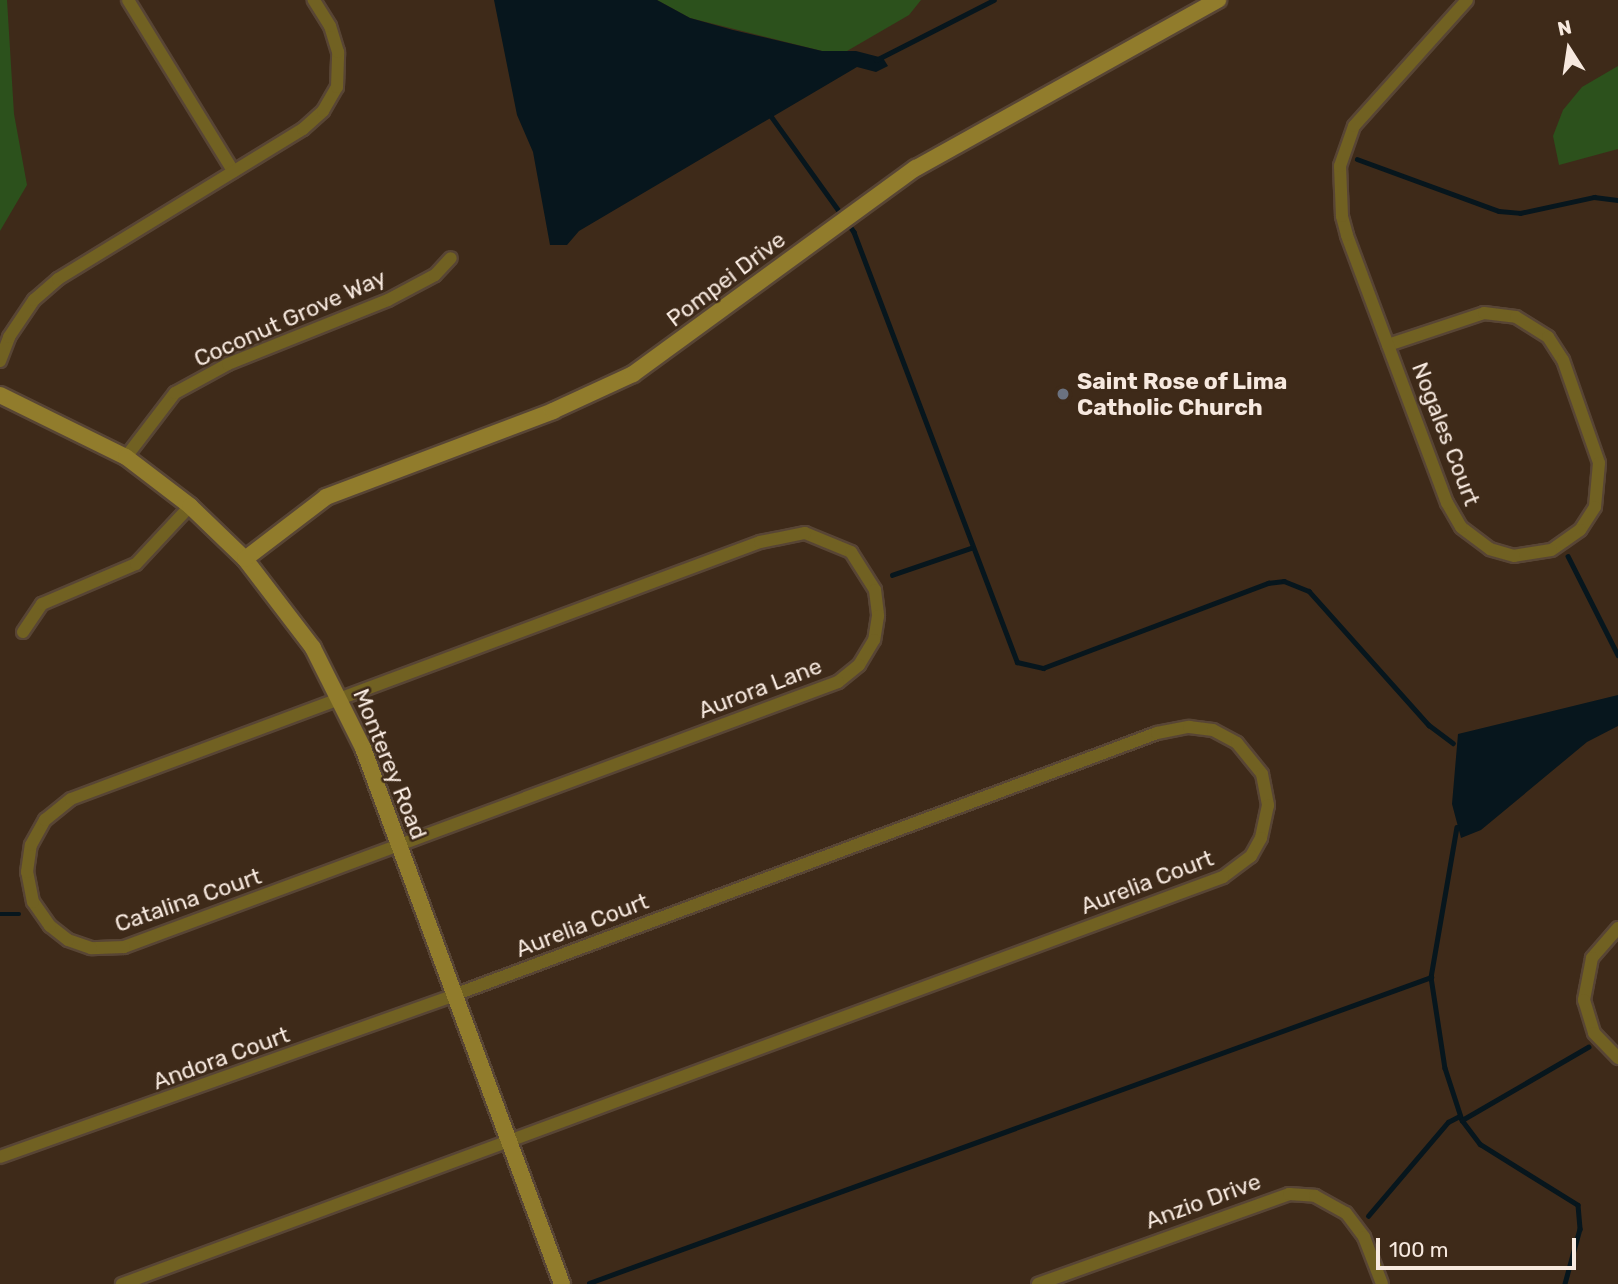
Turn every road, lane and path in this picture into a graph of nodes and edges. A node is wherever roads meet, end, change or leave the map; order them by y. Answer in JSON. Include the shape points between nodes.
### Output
{"nodes":[{"id":1,"x":128,"y":0,"type":"edge"},
{"id":2,"x":314,"y":0,"type":"edge"},
{"id":3,"x":1218,"y":0,"type":"edge"},
{"id":4,"x":1467,"y":0,"type":"edge"},
{"id":5,"x":233,"y":171,"type":"junction"},
{"id":6,"x":451,"y":258,"type":"dead end"},
{"id":7,"x":1388,"y":345,"type":"junction"},
{"id":8,"x":0,"y":361,"type":"edge"},
{"id":9,"x":0,"y":395,"type":"edge"},
{"id":10,"x":126,"y":457,"type":"junction"},
{"id":11,"x":190,"y":506,"type":"junction"},
{"id":12,"x":245,"y":559,"type":"junction"},
{"id":13,"x":23,"y":632,"type":"dead end"},
{"id":14,"x":341,"y":699,"type":"junction"},
{"id":15,"x":399,"y":846,"type":"junction"},
{"id":16,"x":1618,"y":928,"type":"edge"},
{"id":17,"x":454,"y":995,"type":"junction"},
{"id":18,"x":1618,"y":1058,"type":"edge"},
{"id":19,"x":509,"y":1143,"type":"junction"},
{"id":20,"x":0,"y":1157,"type":"edge"},
{"id":21,"x":122,"y":1284,"type":"edge"},
{"id":22,"x":562,"y":1284,"type":"edge"},
{"id":23,"x":1038,"y":1284,"type":"edge"},
{"id":24,"x":1382,"y":1284,"type":"edge"}],
"edges":[{"from":1,"to":5,"type":"street"},
{"from":2,"to":5,"type":"street","via":[[330,26],[338,52],[339,75],[329,104],[303,129]]},
{"from":3,"to":12,"type":"street","name":"Pompei Drive","via":[[933,158],[633,374],[553,411],[326,497]]},
{"from":4,"to":7,"type":"street","name":"Nogales Court","via":[[1363,114],[1340,166],[1342,216]]},
{"from":5,"to":8,"type":"street","via":[[58,279],[34,300],[9,337]]},
{"from":6,"to":10,"type":"street","name":"Coconut Grove Way","via":[[435,275],[388,300],[228,365],[175,393]]},
{"from":7,"to":7,"type":"street","name":"Nogales Court","via":[[1447,503],[1468,534],[1500,553],[1526,555],[1552,550],[1580,530],[1595,507],[1600,463],[1563,360],[1548,337],[1516,317],[1484,313]]},
{"from":9,"to":10,"type":"street","name":"Monterey Road"},
{"from":10,"to":11,"type":"street","name":"Monterey Road"},
{"from":11,"to":12,"type":"street","name":"Monterey Road"},
{"from":11,"to":13,"type":"street","via":[[136,564],[42,604]]},
{"from":12,"to":14,"type":"street","name":"Monterey Road","via":[[285,608]]},
{"from":14,"to":15,"type":"street","name":"Monterey Road"},
{"from":14,"to":15,"type":"street","name":"Catalina Court","via":[[62,804],[31,845],[27,872],[33,902],[50,926],[68,940],[91,948],[115,949]]},
{"from":14,"to":15,"type":"street","name":"Aurora Lane","via":[[779,536],[805,533],[840,545],[866,570],[875,590],[878,616],[874,640],[859,665],[838,682]]},
{"from":15,"to":17,"type":"street","name":"Monterey Road"},
{"from":16,"to":18,"type":"street","via":[[1592,958],[1584,990],[1589,1024]]},
{"from":17,"to":19,"type":"street","name":"Monterey Road"},
{"from":17,"to":19,"type":"street","name":"Aurelia Court","via":[[1174,728],[1203,728],[1226,736],[1249,754],[1262,774],[1268,805],[1261,838],[1251,856],[1223,877]]},
{"from":17,"to":20,"type":"street","name":"Andora Court"},
{"from":19,"to":21,"type":"street"},
{"from":19,"to":22,"type":"street","name":"Monterey Road"},
{"from":23,"to":24,"type":"street","name":"Anzio Drive","via":[[1289,1194],[1315,1196],[1346,1213],[1364,1237]]}]}
